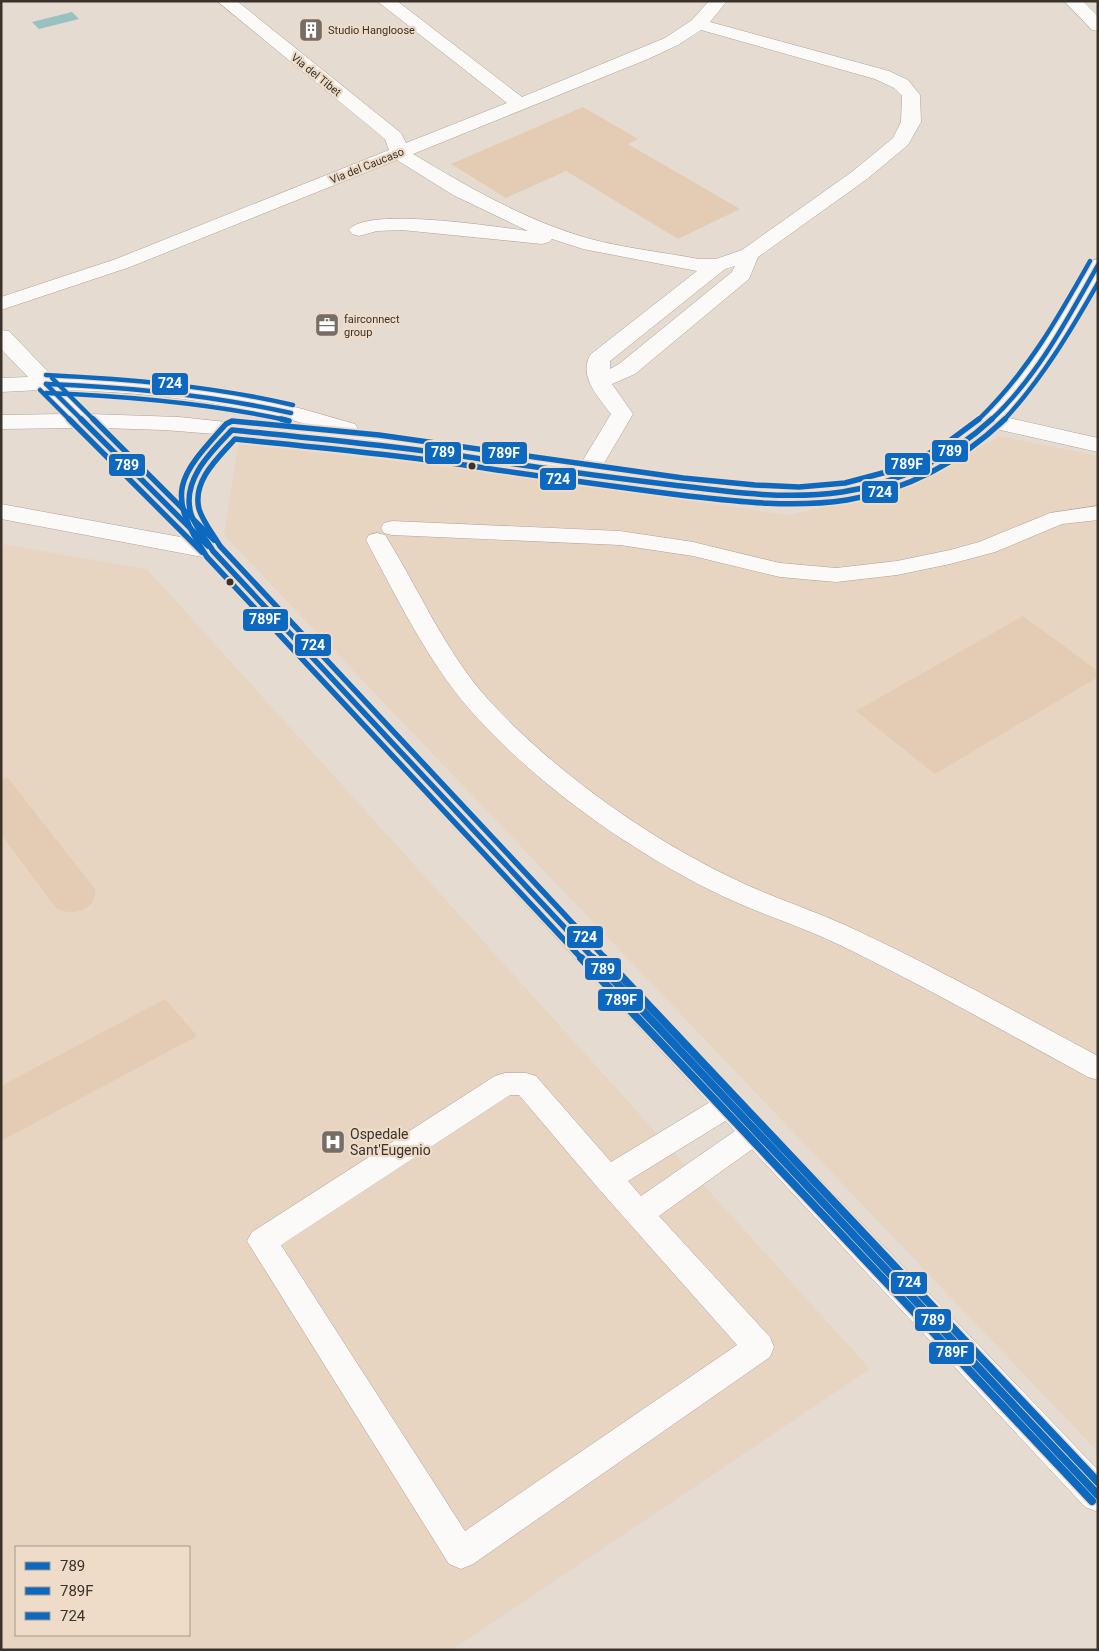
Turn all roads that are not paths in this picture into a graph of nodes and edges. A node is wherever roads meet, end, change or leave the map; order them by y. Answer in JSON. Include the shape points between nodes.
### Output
{"nodes":[{"id":1,"x":226,"y":1,"type":"edge"},
{"id":2,"x":386,"y":1,"type":"edge"},
{"id":3,"x":718,"y":1,"type":"edge"},
{"id":4,"x":1073,"y":1,"type":"edge"},
{"id":5,"x":698,"y":24,"type":"junction"},
{"id":6,"x":1098,"y":26,"type":"edge"},
{"id":7,"x":520,"y":104,"type":"junction"},
{"id":8,"x":400,"y":154,"type":"junction"},
{"id":9,"x":359,"y":230,"type":"dead end"},
{"id":10,"x":583,"y":243,"type":"junction"},
{"id":11,"x":748,"y":254,"type":"junction"},
{"id":12,"x":718,"y":265,"type":"junction"},
{"id":13,"x":1098,"y":265,"type":"edge"},
{"id":14,"x":1,"y":304,"type":"edge"},
{"id":15,"x":1,"y":336,"type":"edge"},
{"id":16,"x":600,"y":382,"type":"junction"},
{"id":17,"x":46,"y":384,"type":"junction"},
{"id":18,"x":1,"y":385,"type":"edge"},
{"id":19,"x":81,"y":421,"type":"junction"},
{"id":20,"x":991,"y":421,"type":"junction"},
{"id":21,"x":1,"y":422,"type":"edge"},
{"id":22,"x":232,"y":430,"type":"junction"},
{"id":23,"x":1098,"y":445,"type":"edge"},
{"id":24,"x":418,"y":449,"type":"junction"},
{"id":25,"x":586,"y":475,"type":"junction"},
{"id":26,"x":1,"y":511,"type":"edge"},
{"id":27,"x":1098,"y":513,"type":"edge"},
{"id":28,"x":213,"y":550,"type":"junction"},
{"id":29,"x":1098,"y":1070,"type":"edge"},
{"id":30,"x":730,"y":1104,"type":"junction"},
{"id":31,"x":755,"y":1132,"type":"junction"},
{"id":32,"x":608,"y":1179,"type":"junction"},
{"id":33,"x":639,"y":1214,"type":"junction"},
{"id":34,"x":1098,"y":1495,"type":"edge"}],
"edges":[{"from":1,"to":8,"type":"street","name":"Via del Tibet","via":[[394,137]]},
{"from":2,"to":7,"type":"street"},
{"from":3,"to":5,"type":"street","name":"Via del Caucaso"},
{"from":4,"to":6,"type":"street"},
{"from":5,"to":7,"type":"street","name":"Via del Caucaso","via":[[636,57]]},
{"from":5,"to":11,"type":"street","via":[[882,75],[901,84],[911,95],[912,122],[901,141],[860,175]]},
{"from":7,"to":8,"type":"street","name":"Via del Caucaso"},
{"from":8,"to":10,"type":"street","via":[[460,191],[521,221]]},
{"from":8,"to":14,"type":"street","name":"Via del Caucaso","via":[[123,263]]},
{"from":9,"to":10,"type":"street","via":[[402,224]]},
{"from":10,"to":12,"type":"street","via":[[700,265]]},
{"from":11,"to":12,"type":"street"},
{"from":11,"to":16,"type":"street","via":[[742,275],[627,369]]},
{"from":12,"to":16,"type":"street","via":[[599,359]]},
{"from":13,"to":20,"type":"street","via":[[1031,377]]},
{"from":15,"to":17,"type":"street"},
{"from":16,"to":25,"type":"street","via":[[622,414]]},
{"from":17,"to":18,"type":"street"},
{"from":17,"to":19,"type":"street"},
{"from":17,"to":24,"type":"street","via":[[168,391],[239,402]]},
{"from":19,"to":21,"type":"street"},
{"from":19,"to":22,"type":"street","via":[[165,423]]},
{"from":19,"to":28,"type":"street"},
{"from":20,"to":23,"type":"street"},
{"from":20,"to":25,"type":"street","via":[[963,443],[920,468],[877,484],[837,493],[784,496]]},
{"from":22,"to":24,"type":"street"},
{"from":22,"to":28,"type":"street","via":[[201,466],[189,490],[188,506]]},
{"from":24,"to":25,"type":"street"},
{"from":26,"to":28,"type":"street"},
{"from":27,"to":29,"type":"lane","via":[[1058,518],[987,547],[950,557],[897,568],[836,575],[780,570],[693,548],[620,538],[385,534],[434,642],[474,699],[537,760],[596,806],[656,848],[714,880],[847,937]]},
{"from":28,"to":30,"type":"street"},
{"from":30,"to":31,"type":"street"},
{"from":30,"to":32,"type":"lane"},
{"from":31,"to":33,"type":"lane"},
{"from":31,"to":34,"type":"street"},
{"from":32,"to":33,"type":"lane"},
{"from":32,"to":33,"type":"lane","via":[[526,1084],[505,1084],[262,1242],[461,1553],[759,1347]]}]}
